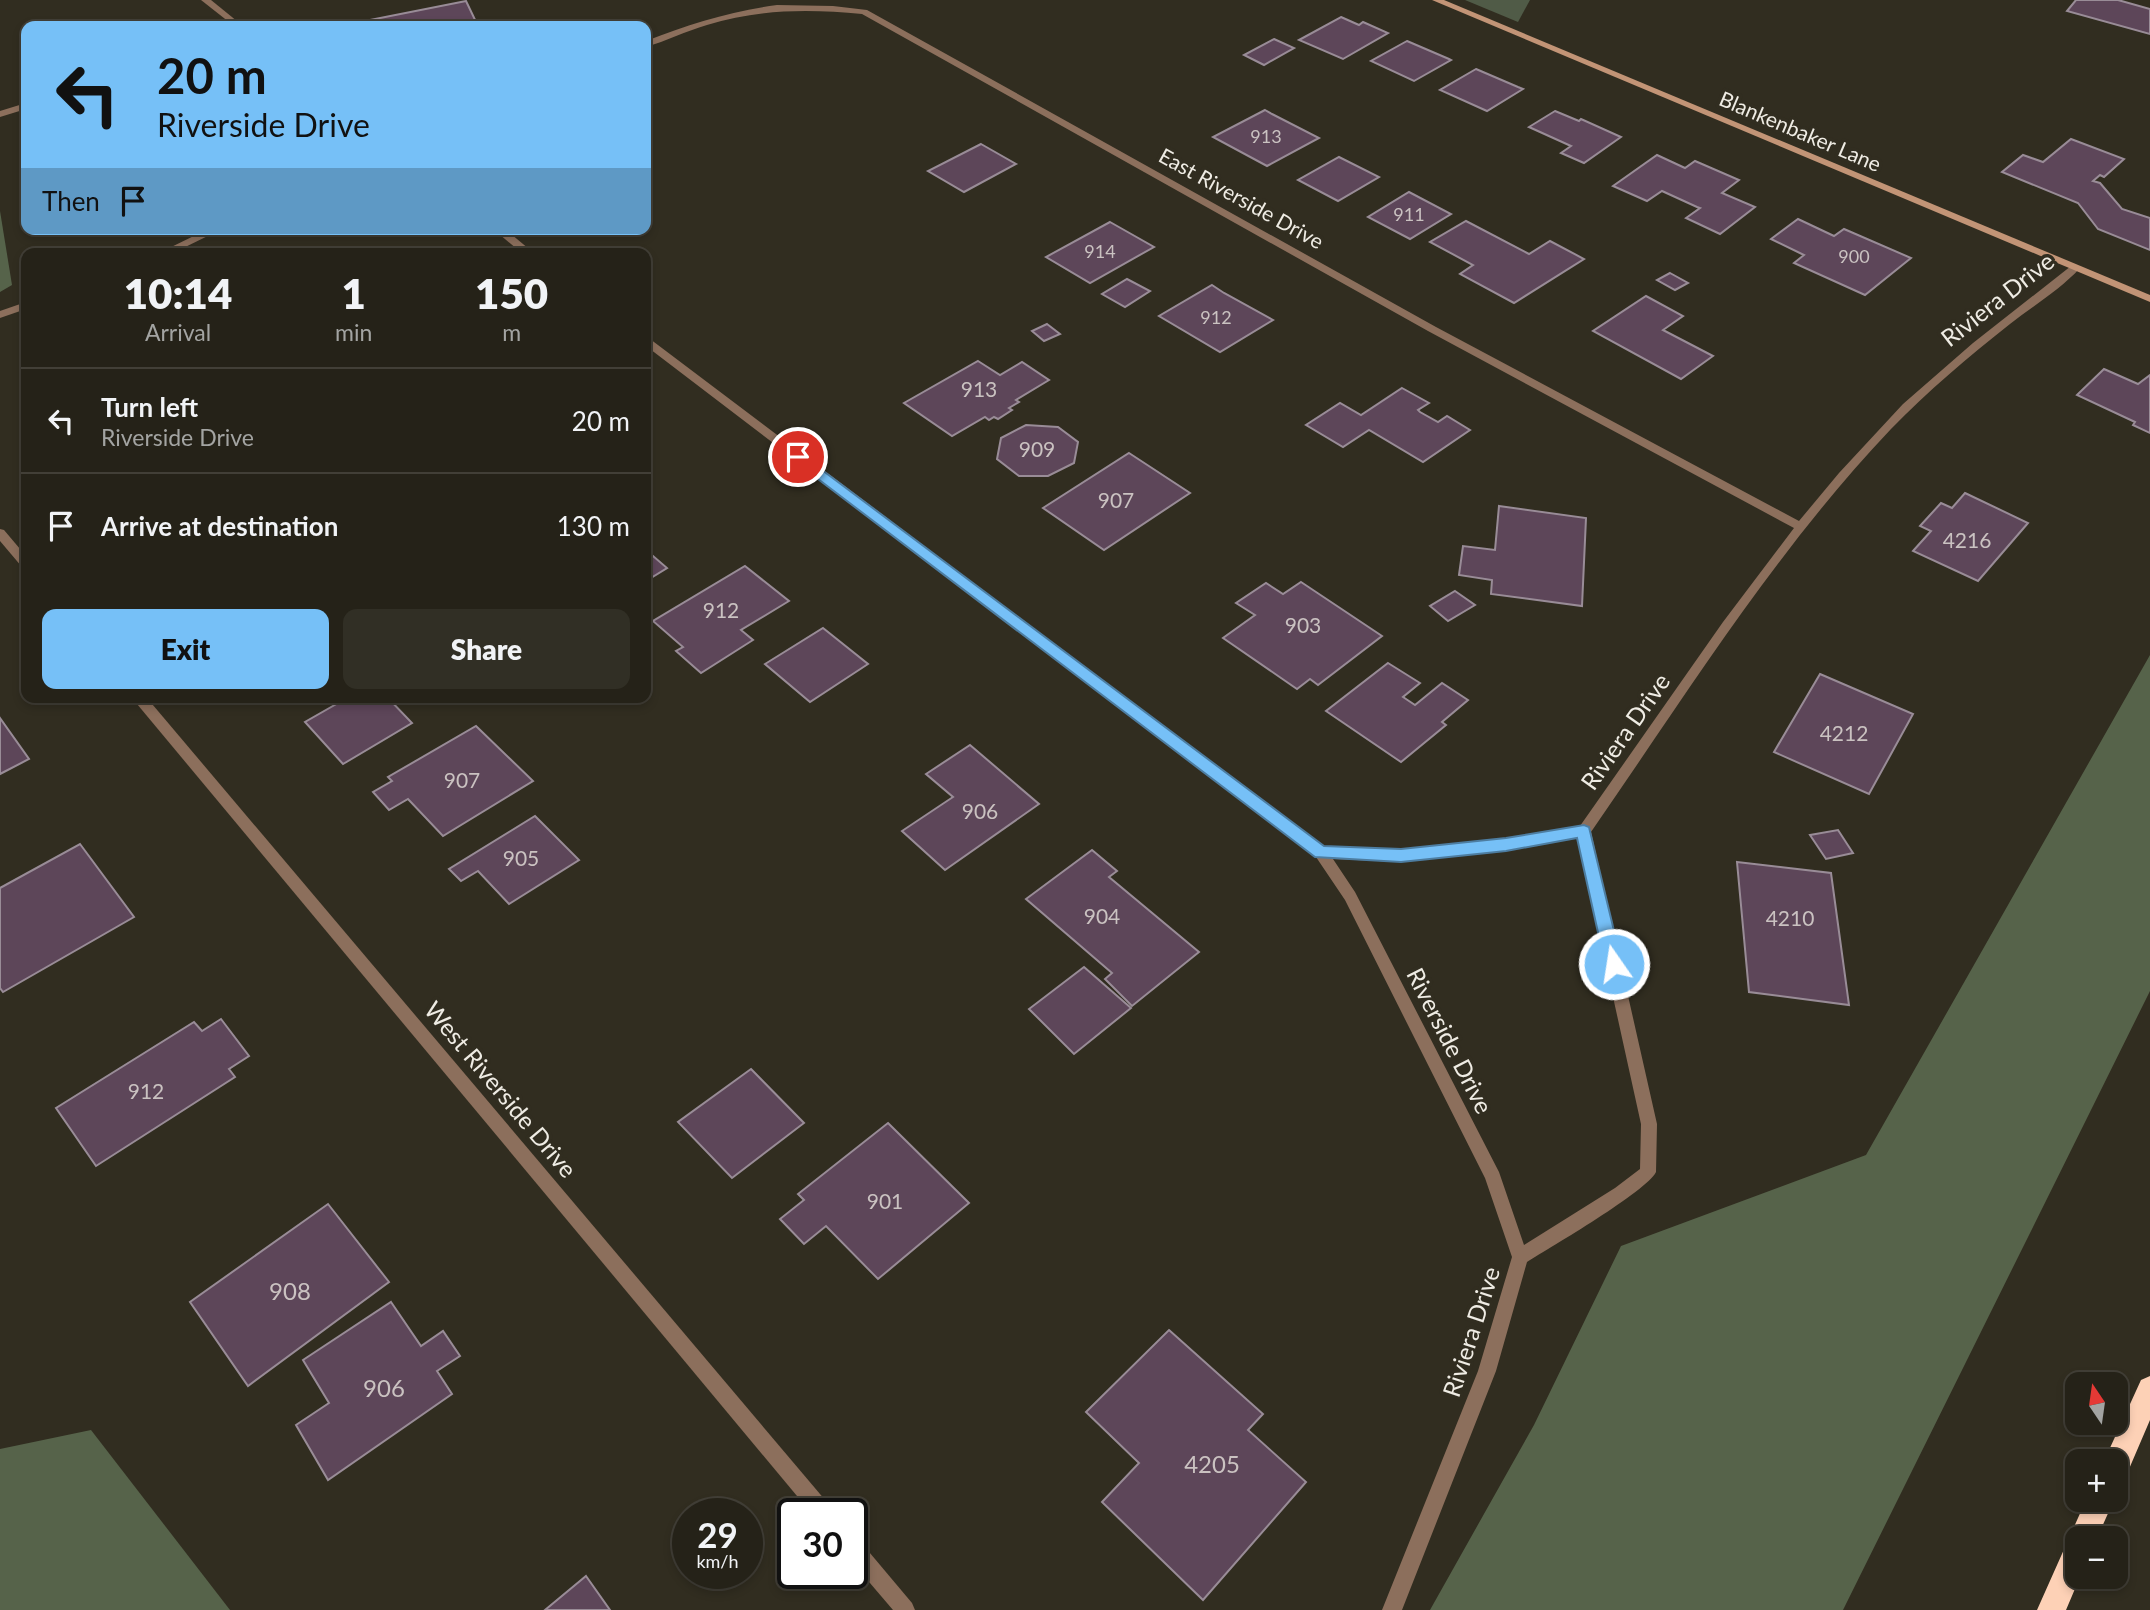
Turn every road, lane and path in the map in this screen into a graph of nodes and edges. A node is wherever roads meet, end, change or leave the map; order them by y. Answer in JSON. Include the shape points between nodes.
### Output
{"nodes":[{"id":1,"x":205,"y":0,"type":"edge"},
{"id":2,"x":1436,"y":0,"type":"edge"},
{"id":3,"x":229,"y":21,"type":"edge"},
{"id":4,"x":651,"y":42,"type":"edge"},
{"id":5,"x":21,"y":108,"type":"edge"},
{"id":6,"x":0,"y":114,"type":"edge"},
{"id":7,"x":204,"y":235,"type":"edge"},
{"id":8,"x":506,"y":235,"type":"edge"},
{"id":9,"x":175,"y":248,"type":"edge"},
{"id":10,"x":522,"y":248,"type":"edge"},
{"id":11,"x":2075,"y":268,"type":"junction"},
{"id":12,"x":2150,"y":299,"type":"edge"},
{"id":13,"x":21,"y":307,"type":"edge"},
{"id":14,"x":0,"y":315,"type":"edge"},
{"id":15,"x":651,"y":345,"type":"edge"},
{"id":16,"x":1799,"y":526,"type":"junction"},
{"id":17,"x":0,"y":533,"type":"edge"},
{"id":18,"x":21,"y":558,"type":"edge"},
{"id":19,"x":143,"y":703,"type":"edge"},
{"id":20,"x":1584,"y":831,"type":"junction"},
{"id":21,"x":1321,"y":852,"type":"junction"},
{"id":22,"x":1520,"y":1257,"type":"junction"},
{"id":23,"x":2150,"y":1390,"type":"edge"},
{"id":24,"x":2123,"y":1449,"type":"edge"},
{"id":25,"x":811,"y":1498,"type":"edge"},
{"id":26,"x":868,"y":1566,"type":"edge"},
{"id":27,"x":2065,"y":1578,"type":"edge"},
{"id":28,"x":905,"y":1610,"type":"edge"},
{"id":29,"x":1392,"y":1610,"type":"edge"},
{"id":30,"x":2051,"y":1610,"type":"edge"}],
"edges":[{"from":1,"to":3,"type":"street"},
{"from":2,"to":11,"type":"street","name":"Blankenbaker Lane"},
{"from":4,"to":16,"type":"street","name":"East Riverside Drive","via":[[717,14],[775,2],[837,4],[864,12],[1432,329]]},
{"from":5,"to":6,"type":"street"},
{"from":7,"to":9,"type":"street"},
{"from":8,"to":10,"type":"street"},
{"from":11,"to":12,"type":"street","name":"Blankenbaker Lane"},
{"from":11,"to":16,"type":"street","name":"Riviera Drive","via":[[1937,377]]},
{"from":13,"to":14,"type":"street"},
{"from":15,"to":21,"type":"street","name":"Riverside Drive"},
{"from":16,"to":20,"type":"street","name":"Riviera Drive"},
{"from":17,"to":18,"type":"street"},
{"from":19,"to":25,"type":"street","name":"West Riverside Drive"},
{"from":20,"to":21,"type":"street","via":[[1401,856]]},
{"from":20,"to":22,"type":"street","name":"Riviera Drive","via":[[1650,1124],[1648,1172]]},
{"from":21,"to":22,"type":"street","name":"Riverside Drive","via":[[1350,896],[1493,1177]]},
{"from":22,"to":29,"type":"street","name":"Riviera Drive","via":[[1487,1371]]},
{"from":23,"to":24,"type":"highway"},
{"from":26,"to":28,"type":"street"},
{"from":27,"to":30,"type":"highway"}]}
